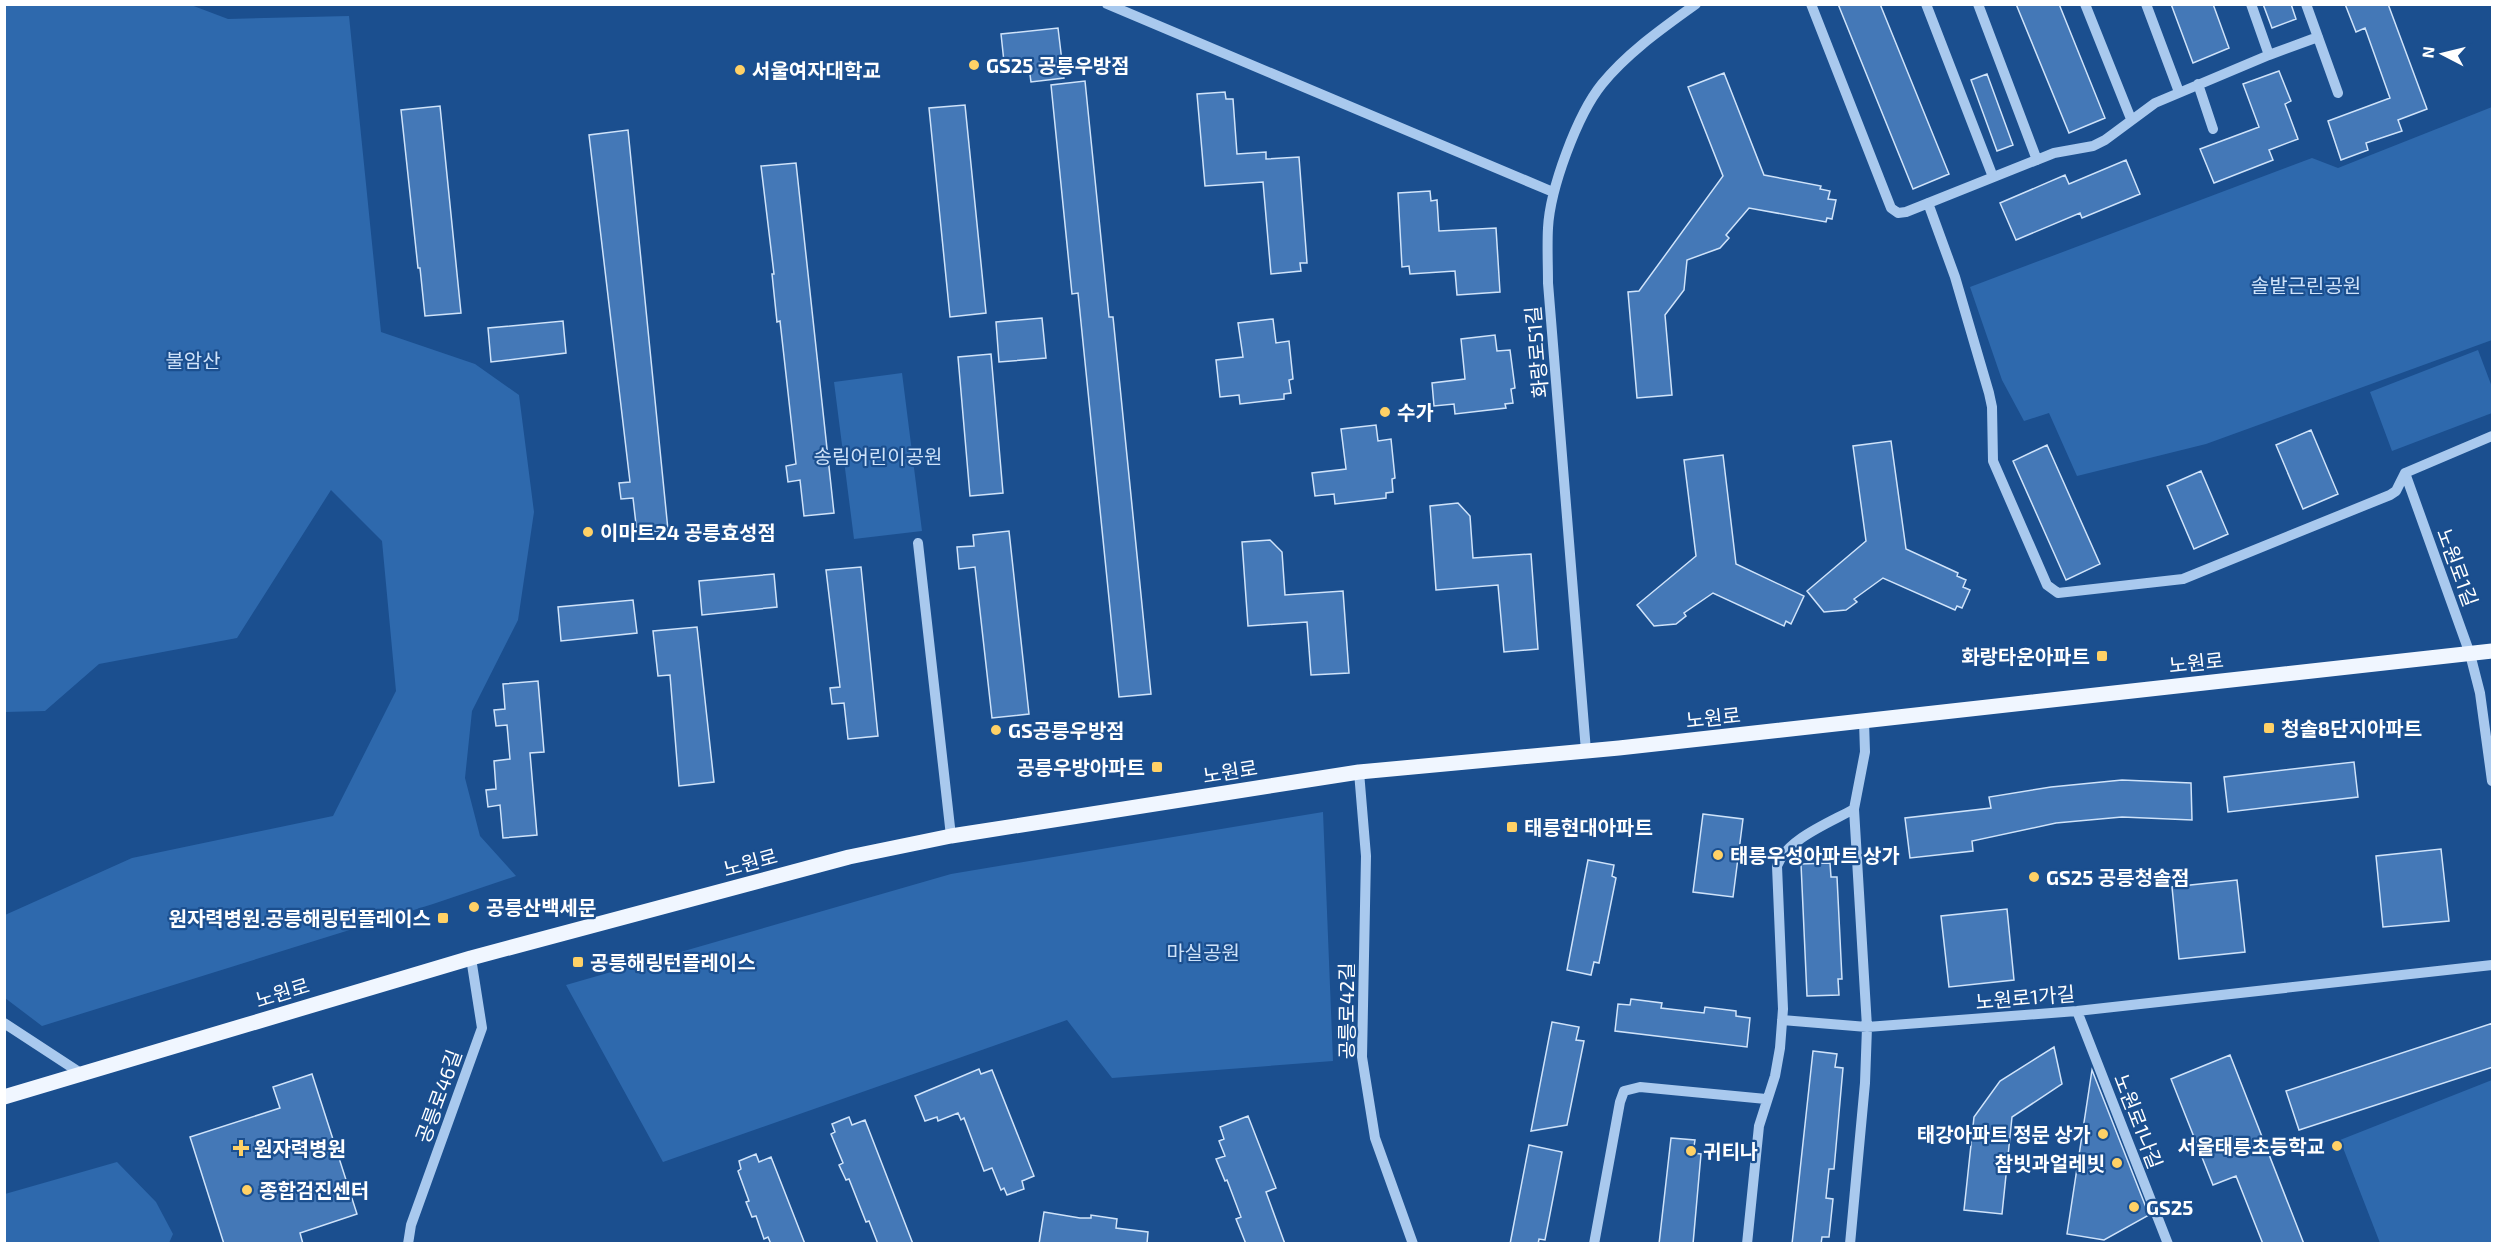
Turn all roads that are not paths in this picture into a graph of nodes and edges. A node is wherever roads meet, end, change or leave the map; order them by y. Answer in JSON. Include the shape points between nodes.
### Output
{"nodes":[{"id":1,"x":1107,"y":4,"type":"edge"},
{"id":2,"x":1696,"y":4,"type":"edge"},
{"id":3,"x":1811,"y":4,"type":"edge"},
{"id":4,"x":1926,"y":4,"type":"edge"},
{"id":5,"x":1978,"y":4,"type":"edge"},
{"id":6,"x":2085,"y":4,"type":"edge"},
{"id":7,"x":2146,"y":4,"type":"edge"},
{"id":8,"x":2251,"y":4,"type":"edge"},
{"id":9,"x":2306,"y":4,"type":"edge"},
{"id":10,"x":2318,"y":37,"type":"junction"},
{"id":11,"x":2269,"y":55,"type":"junction"},
{"id":12,"x":2198,"y":84,"type":"junction"},
{"id":13,"x":2179,"y":92,"type":"junction"},
{"id":14,"x":2338,"y":93,"type":"dead end"},
{"id":15,"x":2131,"y":119,"type":"junction"},
{"id":16,"x":2213,"y":129,"type":"dead end"},
{"id":17,"x":2037,"y":160,"type":"junction"},
{"id":18,"x":1993,"y":177,"type":"junction"},
{"id":19,"x":1553,"y":192,"type":"junction"},
{"id":20,"x":1928,"y":203,"type":"junction"},
{"id":21,"x":2493,"y":436,"type":"edge"},
{"id":22,"x":2404,"y":473,"type":"junction"},
{"id":23,"x":918,"y":543,"type":"dead end"},
{"id":24,"x":2493,"y":651,"type":"edge"},
{"id":25,"x":2470,"y":654,"type":"junction"},
{"id":26,"x":1864,"y":720,"type":"junction"},
{"id":27,"x":1586,"y":751,"type":"junction"},
{"id":28,"x":1359,"y":772,"type":"junction"},
{"id":29,"x":2493,"y":781,"type":"edge"},
{"id":30,"x":1854,"y":809,"type":"junction"},
{"id":31,"x":951,"y":836,"type":"junction"},
{"id":32,"x":471,"y":958,"type":"junction"},
{"id":33,"x":2493,"y":965,"type":"edge"},
{"id":34,"x":2077,"y":1011,"type":"junction"},
{"id":35,"x":1782,"y":1020,"type":"junction"},
{"id":36,"x":4,"y":1023,"type":"edge"},
{"id":37,"x":1867,"y":1027,"type":"junction"},
{"id":38,"x":82,"y":1074,"type":"junction"},
{"id":39,"x":4,"y":1097,"type":"edge"},
{"id":40,"x":1766,"y":1100,"type":"junction"},
{"id":41,"x":2166,"y":1242,"type":"edge"},
{"id":42,"x":408,"y":1244,"type":"edge"},
{"id":43,"x":1413,"y":1244,"type":"edge"},
{"id":44,"x":1594,"y":1244,"type":"edge"},
{"id":45,"x":1747,"y":1244,"type":"edge"},
{"id":46,"x":1850,"y":1244,"type":"edge"}],
"edges":[{"from":1,"to":19,"type":"street"},
{"from":2,"to":19,"type":"street","name":"화랑로51길","via":[[1647,40],[1602,84],[1579,124]]},
{"from":3,"to":20,"type":"street","via":[[1891,208],[1900,213]]},
{"from":4,"to":18,"type":"street"},
{"from":5,"to":17,"type":"street"},
{"from":6,"to":15,"type":"street"},
{"from":7,"to":13,"type":"street"},
{"from":8,"to":11,"type":"street"},
{"from":9,"to":10,"type":"street"},
{"from":10,"to":11,"type":"street"},
{"from":10,"to":14,"type":"street"},
{"from":11,"to":12,"type":"street"},
{"from":12,"to":13,"type":"street"},
{"from":12,"to":16,"type":"street"},
{"from":13,"to":15,"type":"street"},
{"from":15,"to":17,"type":"street","via":[[2093,146]]},
{"from":17,"to":18,"type":"street"},
{"from":18,"to":20,"type":"street"},
{"from":19,"to":27,"type":"street","name":"화랑로51길","via":[[1548,227],[1548,283]]},
{"from":20,"to":22,"type":"street","via":[[1955,277],[1989,393],[1993,461],[2051,590],[2065,594],[2169,582],[2196,575],[2390,495]]},
{"from":21,"to":22,"type":"street"},
{"from":22,"to":25,"type":"street","name":"노원로1길"},
{"from":23,"to":31,"type":"street"},
{"from":24,"to":25,"type":"main road","name":"노원로"},
{"from":25,"to":26,"type":"main road","name":"노원로"},
{"from":25,"to":29,"type":"street","name":"노원로1길"},
{"from":26,"to":27,"type":"main road","name":"노원로"},
{"from":26,"to":30,"type":"street","via":[[1865,752]]},
{"from":27,"to":28,"type":"main road","name":"노원로"},
{"from":28,"to":31,"type":"main road","name":"노원로"},
{"from":28,"to":43,"type":"street","name":"공릉로42길","via":[[1366,856],[1362,1057],[1375,1138]]},
{"from":30,"to":35,"type":"street","via":[[1791,845],[1777,866]]},
{"from":30,"to":37,"type":"street"},
{"from":31,"to":32,"type":"main road","name":"노원로","via":[[849,857]]},
{"from":32,"to":38,"type":"main road","name":"노원로"},
{"from":32,"to":42,"type":"street","name":"공릉로46길","via":[[482,1028],[411,1225]]},
{"from":33,"to":34,"type":"street","name":"노원로1가길"},
{"from":34,"to":37,"type":"street","name":"노원로1가길"},
{"from":34,"to":41,"type":"street","name":"노원로1나길"},
{"from":35,"to":37,"type":"street","name":"노원로1가길"},
{"from":35,"to":40,"type":"street","via":[[1778,1059]]},
{"from":36,"to":38,"type":"street"},
{"from":37,"to":46,"type":"street"},
{"from":38,"to":39,"type":"main road","name":"노원로"},
{"from":40,"to":44,"type":"street","via":[[1640,1087],[1624,1091]]},
{"from":40,"to":45,"type":"street","via":[[1759,1126]]}]}
